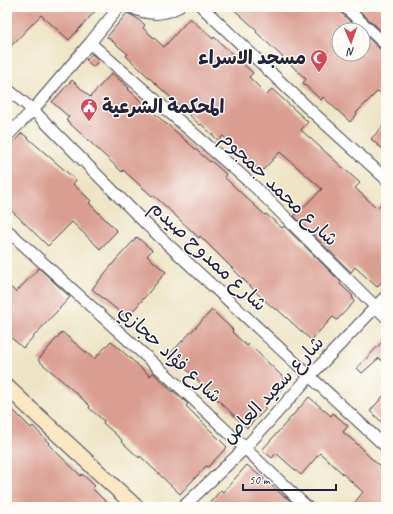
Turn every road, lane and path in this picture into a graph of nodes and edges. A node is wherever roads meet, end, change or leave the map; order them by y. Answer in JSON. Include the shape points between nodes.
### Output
{"nodes":[{"id":1,"x":119,"y":7,"type":"edge"},
{"id":2,"x":131,"y":7,"type":"edge"},
{"id":3,"x":178,"y":7,"type":"edge"},
{"id":4,"x":202,"y":7,"type":"edge"},
{"id":5,"x":345,"y":7,"type":"edge"},
{"id":6,"x":90,"y":43,"type":"junction"},
{"id":7,"x":386,"y":45,"type":"edge"},
{"id":8,"x":7,"y":89,"type":"edge"},
{"id":9,"x":33,"y":110,"type":"junction"},
{"id":10,"x":7,"y":136,"type":"edge"},
{"id":11,"x":386,"y":179,"type":"edge"},
{"id":12,"x":7,"y":230,"type":"edge"},
{"id":13,"x":386,"y":296,"type":"edge"},
{"id":14,"x":375,"y":307,"type":"junction"},
{"id":15,"x":386,"y":317,"type":"edge"},
{"id":16,"x":310,"y":376,"type":"junction"},
{"id":17,"x":7,"y":387,"type":"edge"},
{"id":18,"x":386,"y":447,"type":"edge"},
{"id":19,"x":244,"y":449,"type":"junction"},
{"id":20,"x":136,"y":507,"type":"edge"},
{"id":21,"x":183,"y":507,"type":"edge"},
{"id":22,"x":307,"y":507,"type":"edge"}],
"edges":[{"from":1,"to":6,"type":"street"},
{"from":2,"to":3,"type":"street","via":[[157,14]]},
{"from":4,"to":11,"type":"street"},
{"from":5,"to":7,"type":"street"},
{"from":6,"to":9,"type":"street"},
{"from":6,"to":14,"type":"street","name":"شارع محمد جمجوم","via":[[254,186]]},
{"from":8,"to":9,"type":"street","name":"شارع ممدوح صيدم"},
{"from":9,"to":10,"type":"street"},
{"from":9,"to":16,"type":"street","name":"شارع ممدوح صيدم","via":[[146,224]]},
{"from":12,"to":19,"type":"street","name":"شارع فؤاد حجازي","via":[[188,394]]},
{"from":13,"to":14,"type":"street","name":"شارع سعيد العاص"},
{"from":14,"to":15,"type":"street","name":"شارع محمد جمجوم"},
{"from":14,"to":16,"type":"street","name":"شارع سعيد العاص"},
{"from":16,"to":18,"type":"street","name":"شارع ممدوح صيدم"},
{"from":16,"to":19,"type":"street","name":"شارع سعيد العاص"},
{"from":17,"to":20,"type":"street"},
{"from":19,"to":21,"type":"street","name":"شارع سعيد العاص"},
{"from":19,"to":22,"type":"street","name":"شارع فؤاد حجازي"}]}
